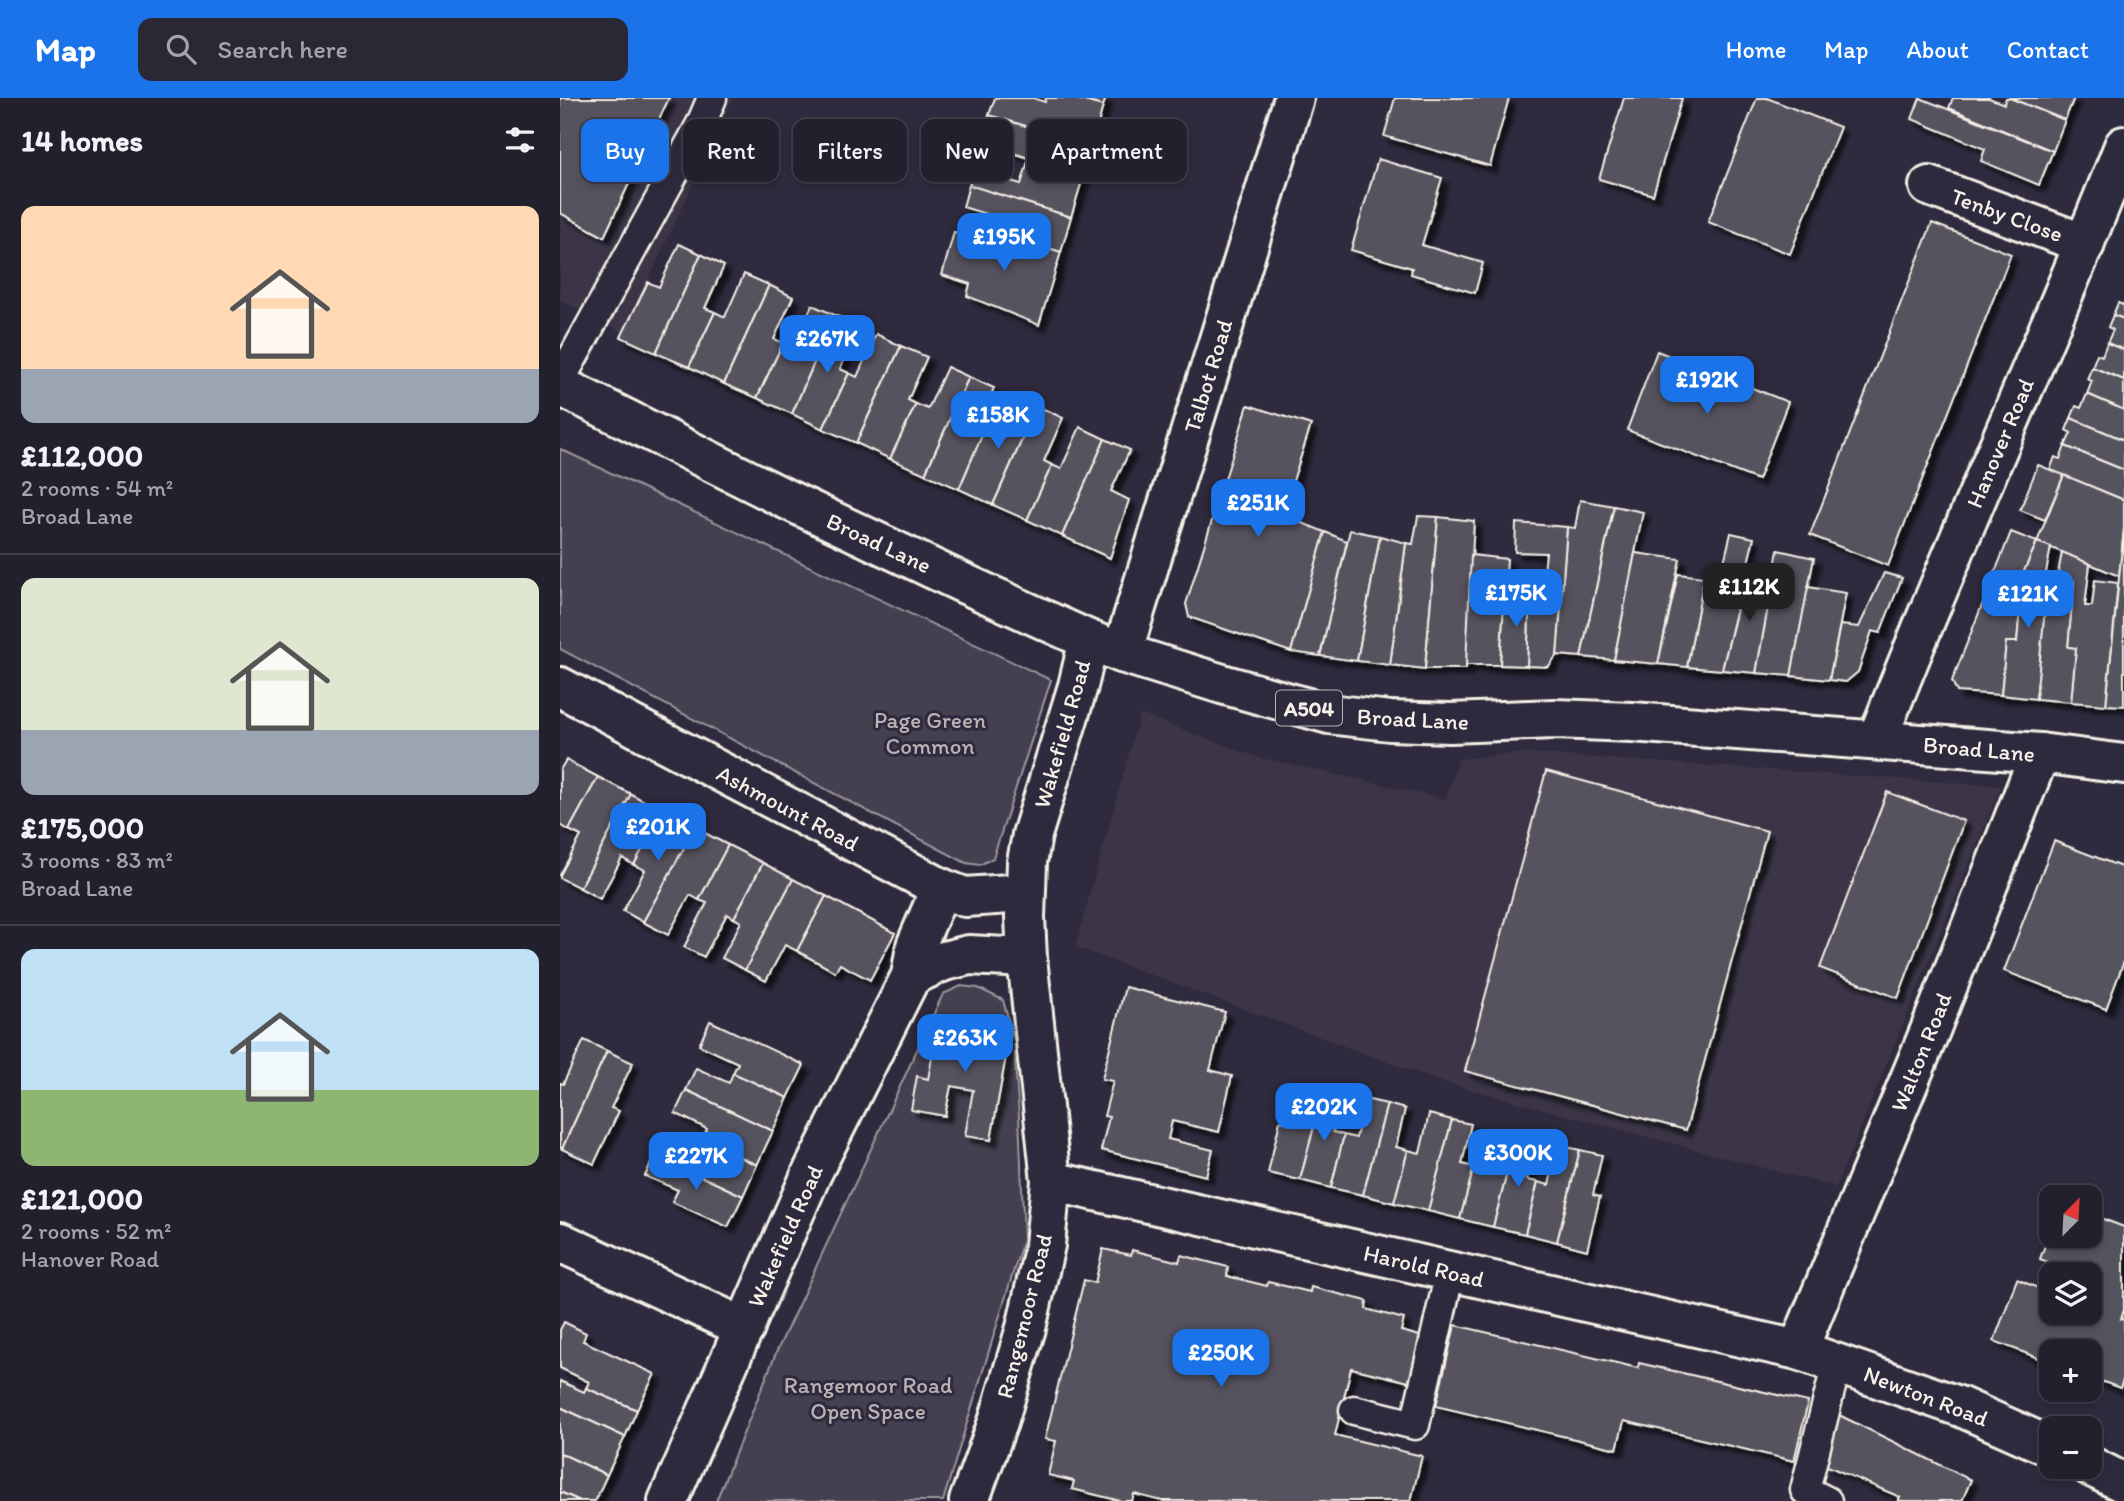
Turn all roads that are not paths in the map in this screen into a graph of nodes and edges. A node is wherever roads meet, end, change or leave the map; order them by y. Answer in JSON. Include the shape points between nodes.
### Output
{"nodes":[{"id":1,"x":712,"y":98,"type":"edge"},
{"id":2,"x":1294,"y":98,"type":"edge"},
{"id":3,"x":2124,"y":146,"type":"edge"},
{"id":4,"x":1929,"y":186,"type":"dead end"},
{"id":5,"x":2085,"y":244,"type":"junction"},
{"id":6,"x":560,"y":380,"type":"edge"},
{"id":7,"x":560,"y":386,"type":"edge"},
{"id":8,"x":1106,"y":647,"type":"junction"},
{"id":9,"x":560,"y":687,"type":"edge"},
{"id":10,"x":1877,"y":740,"type":"junction"},
{"id":11,"x":2040,"y":753,"type":"junction"},
{"id":12,"x":2124,"y":764,"type":"edge"},
{"id":13,"x":941,"y":888,"type":"junction"},
{"id":14,"x":1025,"y":893,"type":"junction"},
{"id":15,"x":1027,"y":958,"type":"junction"},
{"id":16,"x":911,"y":976,"type":"junction"},
{"id":17,"x":1051,"y":1181,"type":"junction"},
{"id":18,"x":560,"y":1242,"type":"edge"},
{"id":19,"x":1450,"y":1272,"type":"junction"},
{"id":20,"x":745,"y":1328,"type":"junction"},
{"id":21,"x":1798,"y":1350,"type":"junction"},
{"id":22,"x":1837,"y":1363,"type":"junction"},
{"id":23,"x":1354,"y":1410,"type":"dead end"},
{"id":24,"x":2039,"y":1442,"type":"edge"},
{"id":25,"x":2102,"y":1472,"type":"edge"},
{"id":26,"x":2124,"y":1483,"type":"edge"},
{"id":27,"x":668,"y":1501,"type":"edge"},
{"id":28,"x":969,"y":1501,"type":"edge"},
{"id":29,"x":1827,"y":1501,"type":"edge"}],
"edges":[{"from":1,"to":6,"type":"lane"},
{"from":2,"to":8,"type":"street","name":"Talbot Road"},
{"from":3,"to":5,"type":"street","name":"Hanover Road"},
{"from":4,"to":5,"type":"street","name":"Tenby Close"},
{"from":5,"to":10,"type":"street","name":"Hanover Road"},
{"from":7,"to":8,"type":"street","name":"Broad Lane","number":"A504","via":[[786,499]]},
{"from":8,"to":10,"type":"street","name":"Broad Lane","number":"A504","via":[[1329,714],[1450,723],[1632,722]]},
{"from":8,"to":14,"type":"street","name":"Wakefield Road","via":[[1078,686],[1032,835]]},
{"from":9,"to":13,"type":"street","name":"Ashmount Road"},
{"from":10,"to":11,"type":"street","name":"Broad Lane","number":"A504"},
{"from":11,"to":12,"type":"street","name":"Broad Lane","number":"A504"},
{"from":11,"to":21,"type":"street","name":"Walton Road"},
{"from":13,"to":14,"type":"street","name":"Ashmount Road","via":[[965,897]]},
{"from":13,"to":16,"type":"street","name":"Wakefield Road","via":[[916,946]]},
{"from":14,"to":15,"type":"street","name":"Wakefield Road"},
{"from":15,"to":16,"type":"street","via":[[969,955]]},
{"from":15,"to":17,"type":"street","name":"Rangemoor Road"},
{"from":16,"to":20,"type":"street","name":"Wakefield Road","via":[[811,1175]]},
{"from":17,"to":19,"type":"street","name":"Harold Road"},
{"from":17,"to":28,"type":"street","name":"Rangemoor Road","via":[[1045,1245],[1026,1328]]},
{"from":18,"to":20,"type":"street"},
{"from":19,"to":21,"type":"street","name":"Harold Road"},
{"from":19,"to":23,"type":"lane","via":[[1415,1425]]},
{"from":20,"to":27,"type":"street","name":"Wakefield Road"},
{"from":21,"to":22,"type":"street","name":"Newton Road"},
{"from":22,"to":24,"type":"street","name":"Newton Road","via":[[1961,1407]]},
{"from":22,"to":29,"type":"lane","via":[[1805,1490]]},
{"from":25,"to":26,"type":"street"}]}
